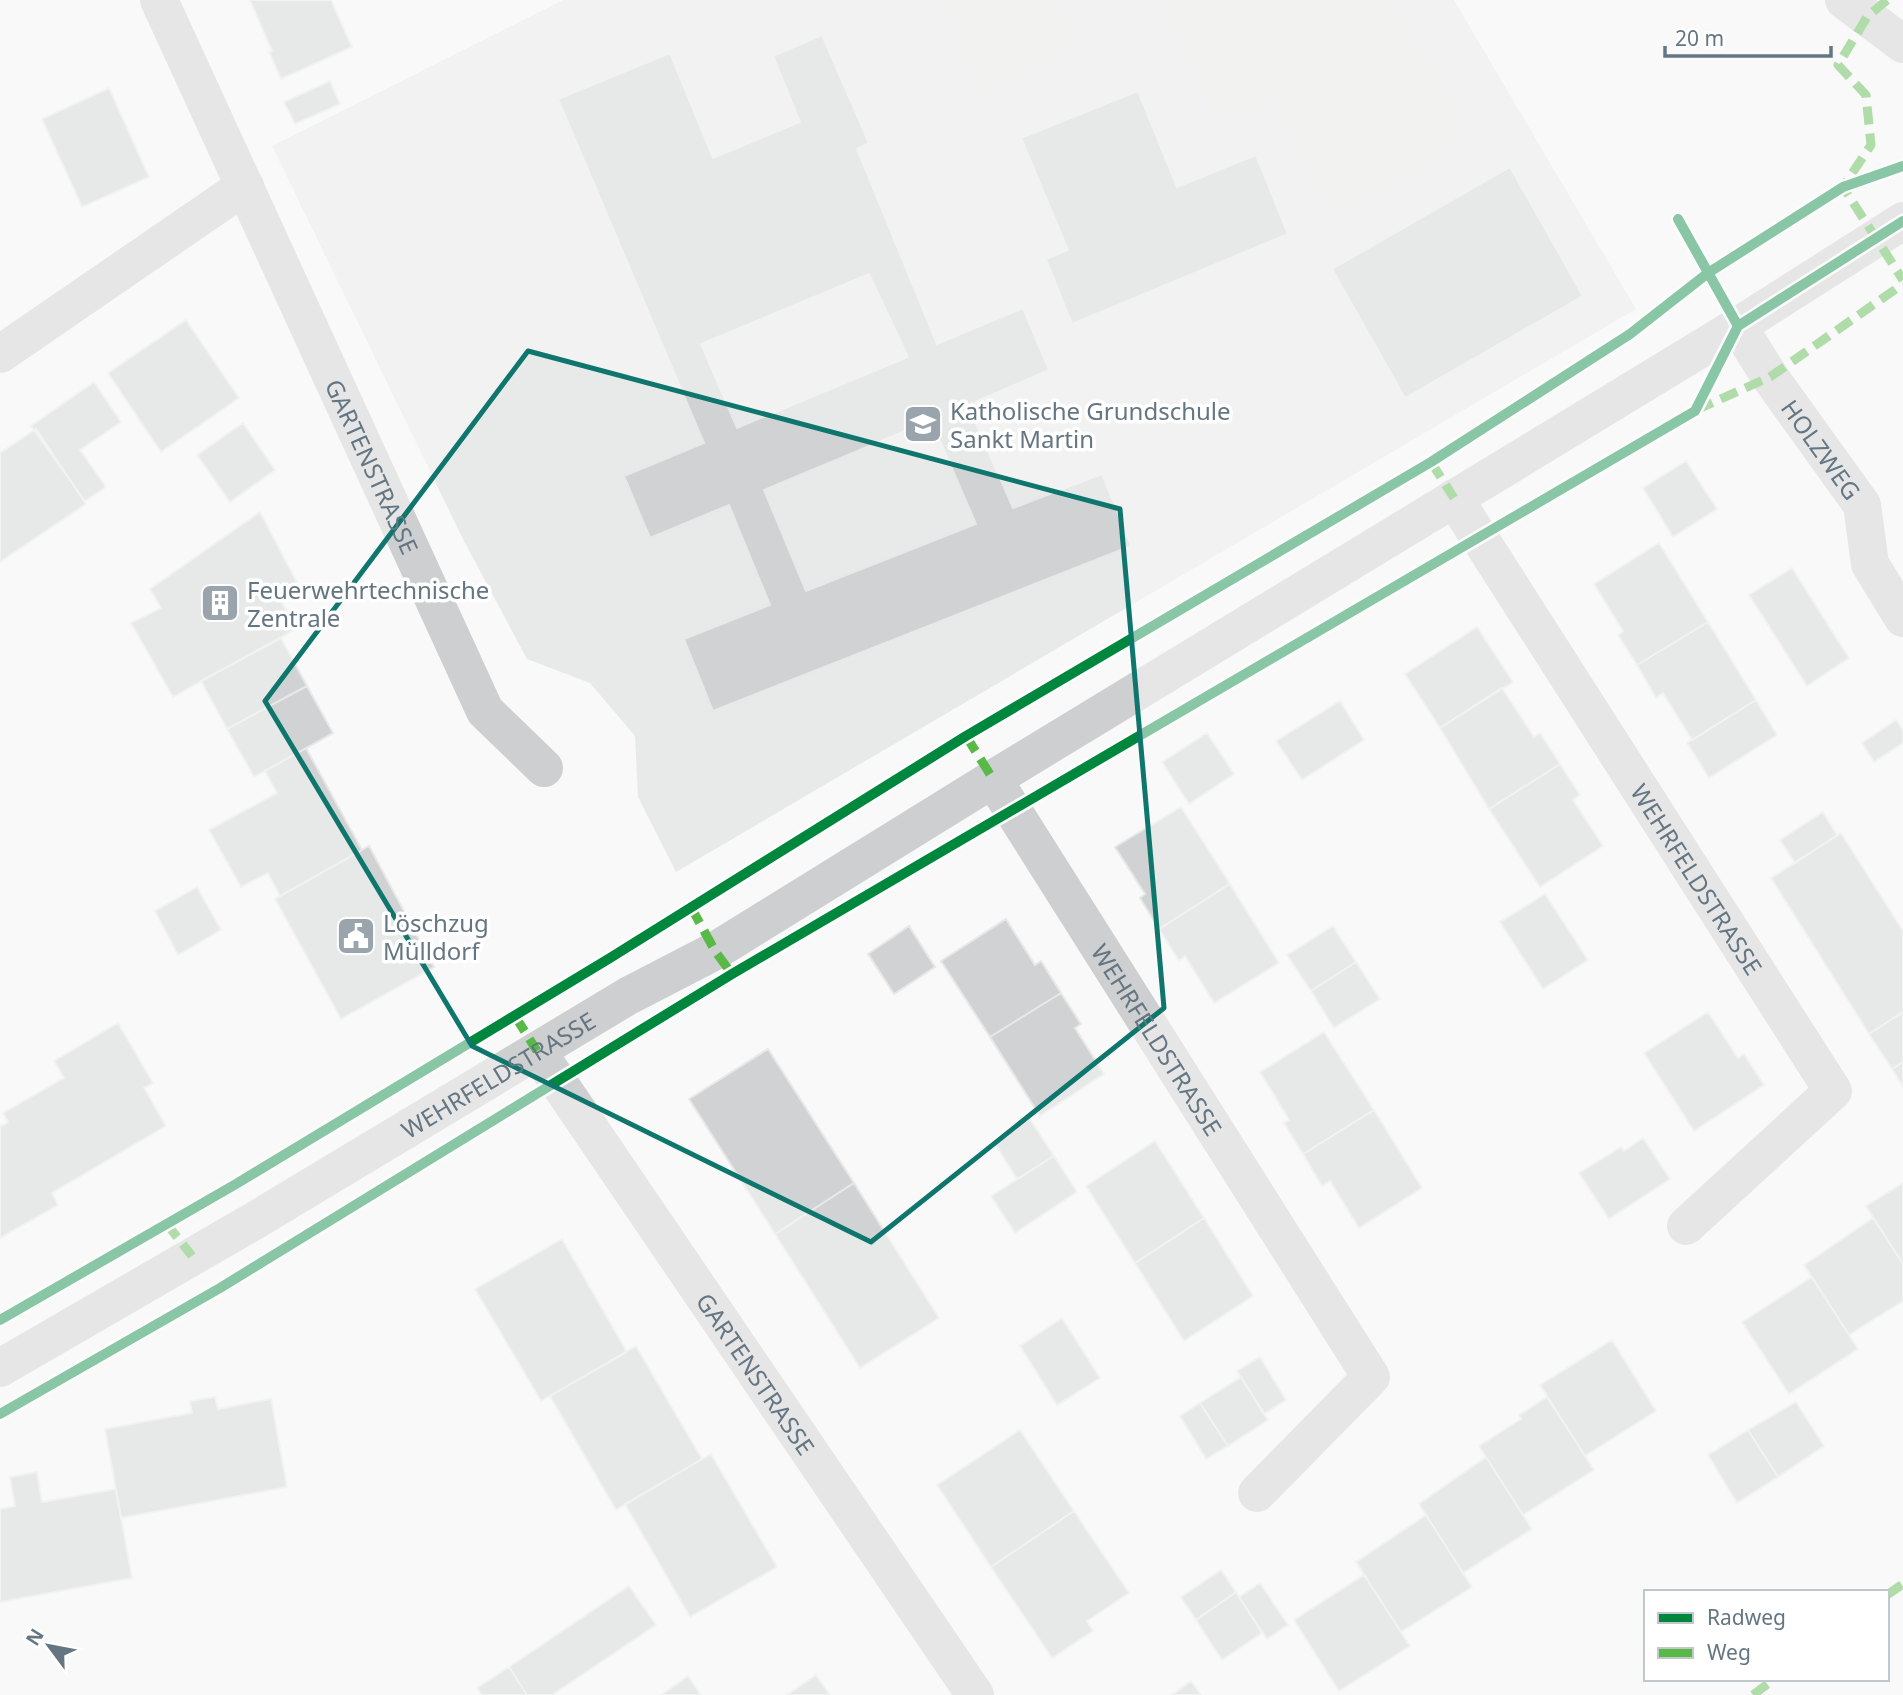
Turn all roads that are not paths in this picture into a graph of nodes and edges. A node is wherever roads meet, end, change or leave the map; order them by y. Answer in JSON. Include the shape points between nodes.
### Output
{"nodes":[{"id":1,"x":159,"y":0,"type":"edge"},
{"id":2,"x":1844,"y":0,"type":"edge"},
{"id":3,"x":1903,"y":44,"type":"edge"},
{"id":4,"x":245,"y":186,"type":"junction"},
{"id":5,"x":1903,"y":221,"type":"edge"},
{"id":6,"x":1738,"y":326,"type":"junction"},
{"id":7,"x":0,"y":354,"type":"edge"},
{"id":8,"x":1454,"y":498,"type":"junction"},
{"id":9,"x":1903,"y":618,"type":"edge"},
{"id":10,"x":544,"y":768,"type":"dead end"},
{"id":11,"x":993,"y":779,"type":"junction"},
{"id":12,"x":537,"y":1051,"type":"junction"},
{"id":13,"x":1686,"y":1226,"type":"dead end"},
{"id":14,"x":0,"y":1368,"type":"edge"},
{"id":15,"x":1257,"y":1493,"type":"dead end"},
{"id":16,"x":975,"y":1695,"type":"edge"}],
"edges":[{"from":1,"to":4,"type":"street","name":"GARTENSTRASSE"},
{"from":2,"to":3,"type":"street"},
{"from":4,"to":7,"type":"street"},
{"from":4,"to":10,"type":"street","name":"GARTENSTRASSE","via":[[485,711]]},
{"from":5,"to":6,"type":"street","name":"WEHRFELDSTRASSE"},
{"from":6,"to":8,"type":"street","name":"WEHRFELDSTRASSE"},
{"from":6,"to":9,"type":"street","name":"HOLZWEG","via":[[1862,505],[1870,564]]},
{"from":8,"to":11,"type":"street","name":"WEHRFELDSTRASSE"},
{"from":8,"to":13,"type":"street","name":"WEHRFELDSTRASSE","via":[[1833,1091]]},
{"from":11,"to":12,"type":"street","name":"WEHRFELDSTRASSE","via":[[715,951]]},
{"from":11,"to":15,"type":"street","name":"WEHRFELDSTRASSE","via":[[1370,1377]]},
{"from":12,"to":14,"type":"street","name":"WEHRFELDSTRASSE"},
{"from":12,"to":16,"type":"street","name":"GARTENSTRASSE"}]}
